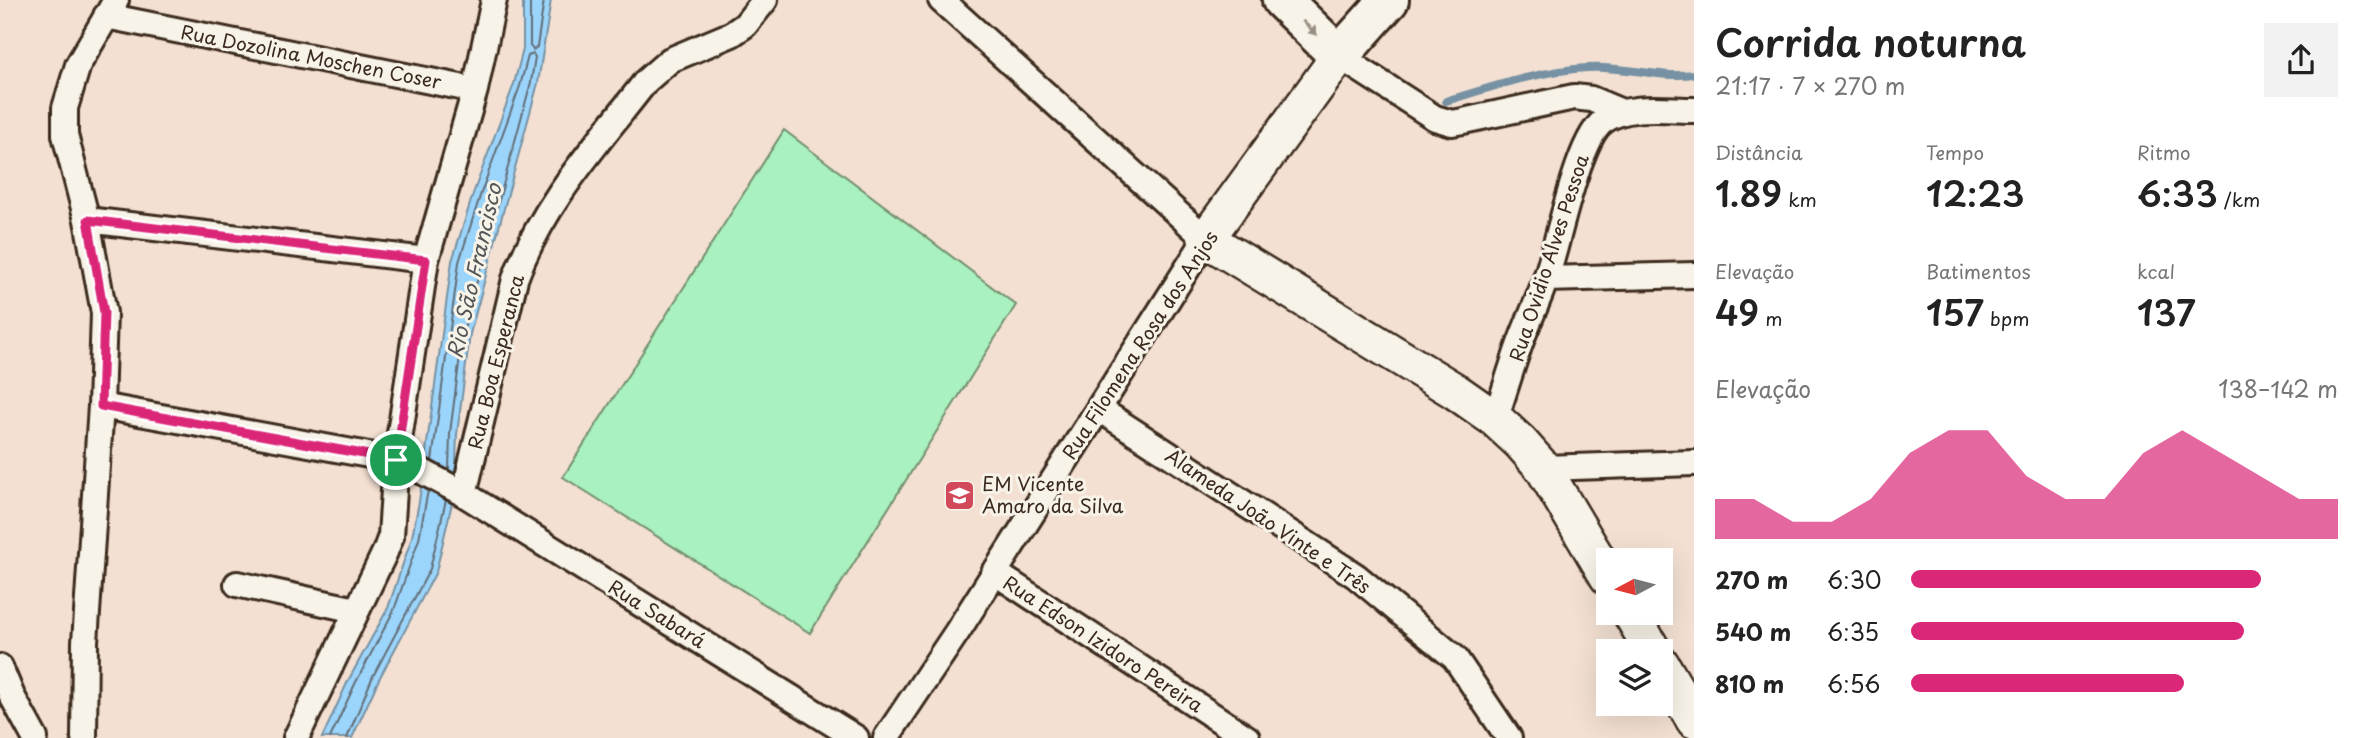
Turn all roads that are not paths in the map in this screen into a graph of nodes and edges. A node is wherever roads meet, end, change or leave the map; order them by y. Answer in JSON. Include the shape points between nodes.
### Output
{"nodes":[{"id":1,"x":494,"y":0,"type":"edge"},
{"id":2,"x":765,"y":0,"type":"edge"},
{"id":3,"x":941,"y":0,"type":"edge"},
{"id":4,"x":1282,"y":0,"type":"edge"},
{"id":5,"x":1389,"y":0,"type":"edge"},
{"id":6,"x":111,"y":8,"type":"edge"},
{"id":7,"x":1339,"y":56,"type":"junction"},
{"id":8,"x":475,"y":90,"type":"junction"},
{"id":9,"x":1694,"y":110,"type":"edge"},
{"id":10,"x":1622,"y":113,"type":"junction"},
{"id":11,"x":88,"y":220,"type":"junction"},
{"id":12,"x":1206,"y":239,"type":"junction"},
{"id":13,"x":426,"y":260,"type":"junction"},
{"id":14,"x":1694,"y":275,"type":"edge"},
{"id":15,"x":1546,"y":279,"type":"junction"},
{"id":16,"x":101,"y":406,"type":"junction"},
{"id":17,"x":1099,"y":409,"type":"junction"},
{"id":18,"x":1495,"y":419,"type":"junction"},
{"id":19,"x":403,"y":462,"type":"junction"},
{"id":20,"x":1694,"y":463,"type":"edge"},
{"id":21,"x":1543,"y":468,"type":"junction"},
{"id":22,"x":461,"y":492,"type":"junction"},
{"id":23,"x":1596,"y":557,"type":"edge"},
{"id":24,"x":994,"y":572,"type":"junction"},
{"id":25,"x":237,"y":584,"type":"dead end"},
{"id":26,"x":356,"y":610,"type":"junction"},
{"id":27,"x":0,"y":667,"type":"edge"},
{"id":28,"x":1673,"y":684,"type":"edge"},
{"id":29,"x":1694,"y":720,"type":"edge"},
{"id":30,"x":35,"y":738,"type":"edge"},
{"id":31,"x":84,"y":738,"type":"edge"},
{"id":32,"x":296,"y":738,"type":"edge"},
{"id":33,"x":856,"y":738,"type":"edge"},
{"id":34,"x":886,"y":738,"type":"edge"},
{"id":35,"x":1247,"y":738,"type":"edge"},
{"id":36,"x":1509,"y":738,"type":"edge"}],
"edges":[{"from":1,"to":8,"type":"street"},
{"from":2,"to":22,"type":"street","name":"Rua Boa Esperanca","via":[[733,34],[658,68],[558,195],[515,279]]},
{"from":3,"to":12,"type":"street"},
{"from":4,"to":7,"type":"main road","one_way":true},
{"from":5,"to":7,"type":"main road","name":"Rua Filomena Rosa dos Anjos"},
{"from":6,"to":8,"type":"street","name":"Rua Dozolina Moschen Coser"},
{"from":6,"to":11,"type":"street","via":[[78,65],[65,108],[65,135]]},
{"from":7,"to":10,"type":"street","via":[[1445,122],[1580,96]]},
{"from":7,"to":12,"type":"street","name":"Rua Filomena Rosa dos Anjos"},
{"from":8,"to":13,"type":"street"},
{"from":9,"to":10,"type":"street"},
{"from":10,"to":15,"type":"street","name":"Rua Ovidio Alves Pessoa","via":[[1605,119],[1589,138]]},
{"from":11,"to":13,"type":"street"},
{"from":11,"to":16,"type":"street","via":[[104,313]]},
{"from":12,"to":17,"type":"street","name":"Rua Filomena Rosa dos Anjos"},
{"from":12,"to":18,"type":"street"},
{"from":13,"to":19,"type":"street"},
{"from":14,"to":15,"type":"street"},
{"from":15,"to":18,"type":"street","name":"Rua Ovidio Alves Pessoa"},
{"from":16,"to":19,"type":"street","name":"Rua Sabará"},
{"from":16,"to":31,"type":"street","via":[[85,642]]},
{"from":17,"to":24,"type":"street","name":"Rua Filomena Rosa dos Anjos"},
{"from":17,"to":36,"type":"street","name":"Alameda João Vinte e Três","via":[[1356,576],[1455,658]]},
{"from":18,"to":21,"type":"street"},
{"from":19,"to":22,"type":"street","name":"Rua Sabará"},
{"from":19,"to":26,"type":"street","via":[[391,536]]},
{"from":20,"to":21,"type":"street"},
{"from":21,"to":23,"type":"street"},
{"from":22,"to":33,"type":"street","name":"Rua Sabará"},
{"from":24,"to":34,"type":"street","name":"Rua Filomena Rosa dos Anjos"},
{"from":24,"to":35,"type":"street","name":"Rua Edson Izidoro Pereira"},
{"from":25,"to":26,"type":"street"},
{"from":26,"to":32,"type":"street"},
{"from":27,"to":30,"type":"street"},
{"from":28,"to":29,"type":"street"}]}
